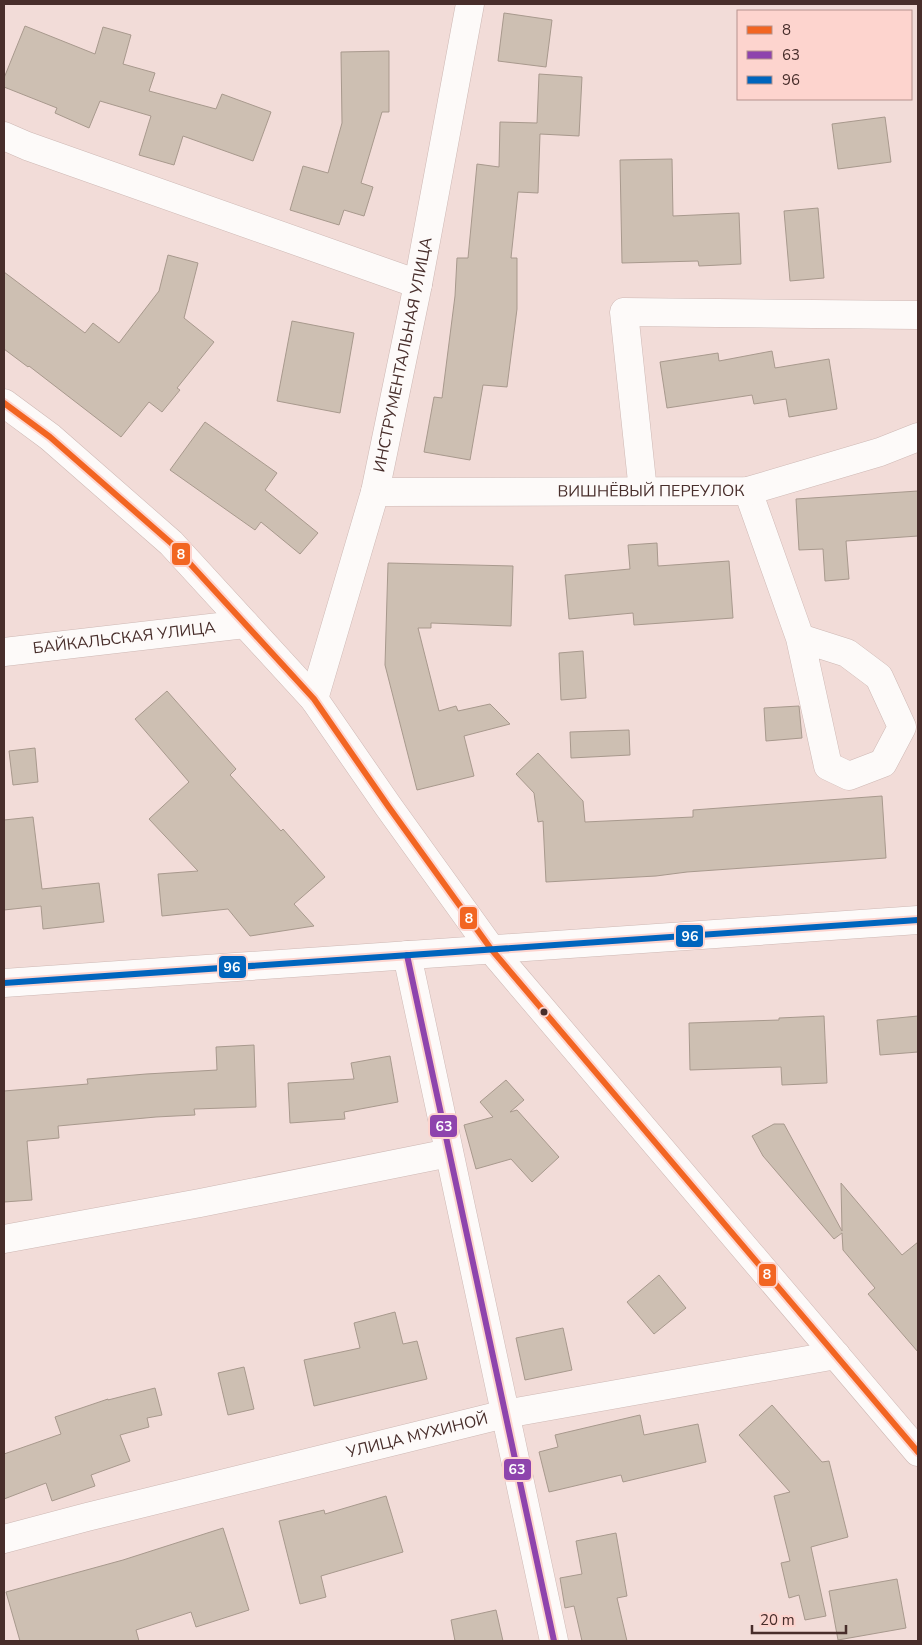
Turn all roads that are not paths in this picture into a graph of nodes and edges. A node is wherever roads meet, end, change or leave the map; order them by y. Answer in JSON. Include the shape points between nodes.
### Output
{"nodes":[{"id":1,"x":470,"y":4,"type":"edge"},
{"id":2,"x":4,"y":136,"type":"edge"},
{"id":3,"x":418,"y":284,"type":"junction"},
{"id":4,"x":918,"y":315,"type":"edge"},
{"id":5,"x":4,"y":403,"type":"edge"},
{"id":6,"x":918,"y":437,"type":"edge"},
{"id":7,"x":748,"y":491,"type":"junction"},
{"id":8,"x":375,"y":492,"type":"junction"},
{"id":9,"x":643,"y":492,"type":"junction"},
{"id":10,"x":245,"y":624,"type":"junction"},
{"id":11,"x":800,"y":638,"type":"junction"},
{"id":12,"x":4,"y":652,"type":"edge"},
{"id":13,"x":314,"y":699,"type":"junction"},
{"id":14,"x":918,"y":920,"type":"edge"},
{"id":15,"x":491,"y":949,"type":"junction"},
{"id":16,"x":407,"y":955,"type":"junction"},
{"id":17,"x":4,"y":983,"type":"edge"},
{"id":18,"x":449,"y":1153,"type":"junction"},
{"id":19,"x":4,"y":1239,"type":"edge"},
{"id":20,"x":836,"y":1355,"type":"junction"},
{"id":21,"x":504,"y":1414,"type":"junction"},
{"id":22,"x":918,"y":1452,"type":"edge"},
{"id":23,"x":4,"y":1540,"type":"edge"},
{"id":24,"x":554,"y":1641,"type":"edge"}],
"edges":[{"from":1,"to":3,"type":"street","name":"ИНСТРУМЕНТАЛЬНАЯ УЛИЦА"},
{"from":2,"to":3,"type":"street"},
{"from":3,"to":8,"type":"street","name":"ИНСТРУМЕНТАЛЬНАЯ УЛИЦА"},
{"from":4,"to":9,"type":"street","via":[[624,312]]},
{"from":5,"to":10,"type":"street","via":[[50,436],[171,542]]},
{"from":6,"to":7,"type":"street","name":"ВИШНЁВЫЙ ПЕРЕУЛОК","via":[[880,452]]},
{"from":7,"to":9,"type":"street","name":"ВИШНЁВЫЙ ПЕРЕУЛОК"},
{"from":7,"to":11,"type":"street"},
{"from":8,"to":9,"type":"street","name":"ВИШНЁВЫЙ ПЕРЕУЛОК"},
{"from":8,"to":13,"type":"street","name":"ИНСТРУМЕНТАЛЬНАЯ УЛИЦА"},
{"from":10,"to":12,"type":"street","name":"БАЙКАЛЬСКАЯ УЛИЦА"},
{"from":10,"to":13,"type":"street"},
{"from":11,"to":11,"type":"street","via":[[828,766],[850,776],[883,763],[902,727],[880,676],[847,653]]},
{"from":13,"to":15,"type":"street"},
{"from":14,"to":15,"type":"street"},
{"from":15,"to":16,"type":"street"},
{"from":15,"to":20,"type":"street"},
{"from":16,"to":17,"type":"street"},
{"from":16,"to":18,"type":"street"},
{"from":18,"to":19,"type":"street"},
{"from":18,"to":21,"type":"street"},
{"from":20,"to":21,"type":"street","name":"УЛИЦА МУХИНОЙ"},
{"from":20,"to":22,"type":"street"},
{"from":21,"to":23,"type":"street","name":"УЛИЦА МУХИНОЙ"},
{"from":21,"to":24,"type":"street"}]}
